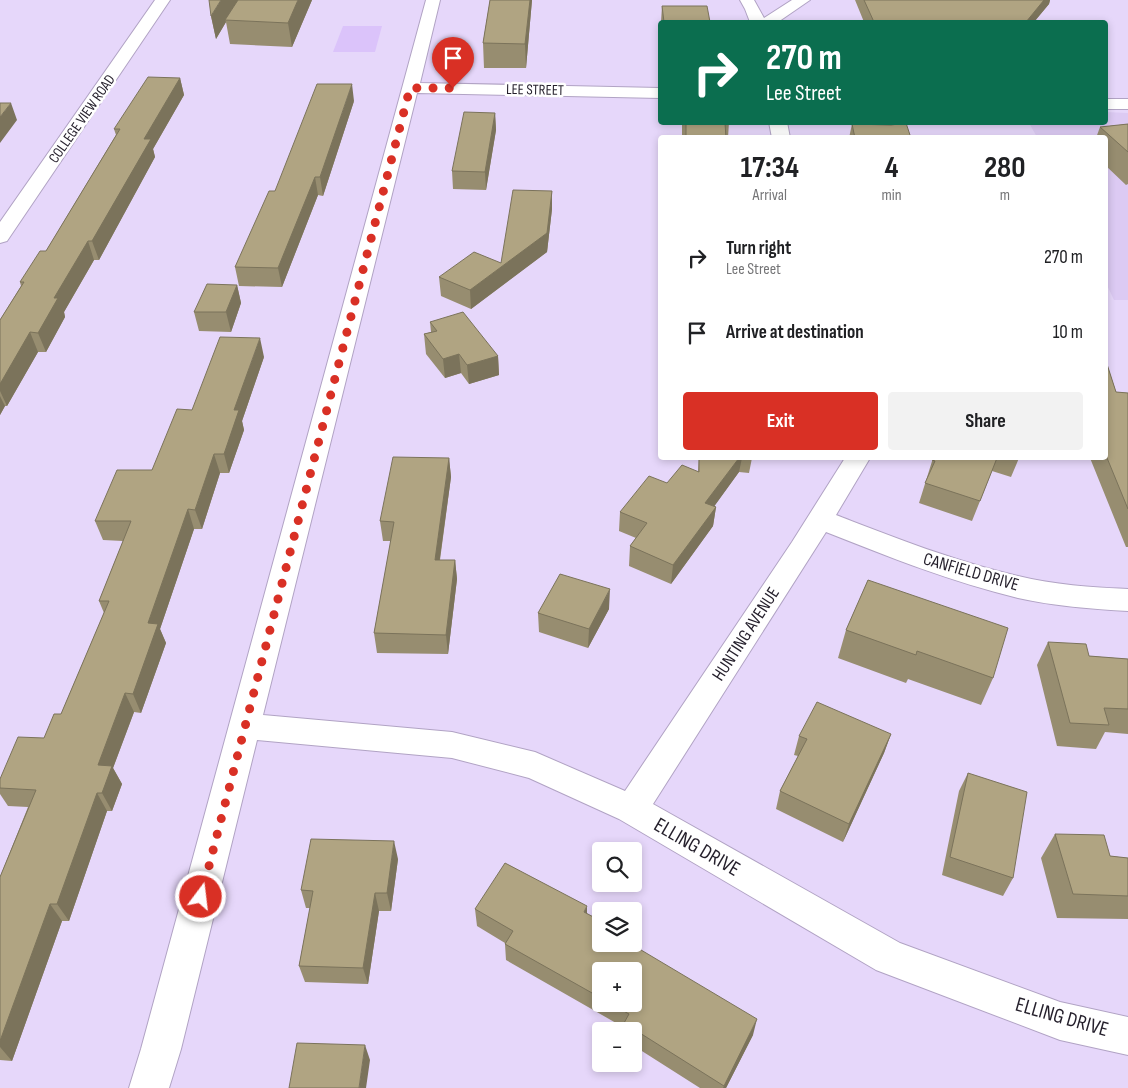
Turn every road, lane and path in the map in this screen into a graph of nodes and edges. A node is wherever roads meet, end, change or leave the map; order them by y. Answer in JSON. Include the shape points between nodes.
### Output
{"nodes":[{"id":1,"x":163,"y":0,"type":"edge"},
{"id":2,"x":433,"y":0,"type":"edge"},
{"id":3,"x":747,"y":0,"type":"edge"},
{"id":4,"x":802,"y":0,"type":"edge"},
{"id":5,"x":756,"y":20,"type":"edge"},
{"id":6,"x":771,"y":20,"type":"edge"},
{"id":7,"x":410,"y":88,"type":"junction"},
{"id":8,"x":658,"y":93,"type":"edge"},
{"id":9,"x":1108,"y":104,"type":"edge"},
{"id":10,"x":1128,"y":104,"type":"edge"},
{"id":11,"x":0,"y":237,"type":"edge"},
{"id":12,"x":857,"y":460,"type":"edge"},
{"id":13,"x":820,"y":519,"type":"junction"},
{"id":14,"x":1128,"y":600,"type":"edge"},
{"id":15,"x":246,"y":726,"type":"junction"},
{"id":16,"x":631,"y":809,"type":"junction"},
{"id":17,"x":1128,"y":1036,"type":"edge"},
{"id":18,"x":149,"y":1088,"type":"edge"}],
"edges":[{"from":1,"to":11,"type":"street","name":"COLLEGE VIEW ROAD"},
{"from":2,"to":7,"type":"street"},
{"from":3,"to":5,"type":"street"},
{"from":4,"to":6,"type":"street"},
{"from":7,"to":8,"type":"street","name":"LEE STREET"},
{"from":7,"to":15,"type":"street"},
{"from":9,"to":10,"type":"street"},
{"from":12,"to":13,"type":"street","name":"HUNTING AVENUE"},
{"from":13,"to":14,"type":"street","name":"CANFIELD DRIVE","via":[[942,566],[1019,587]]},
{"from":13,"to":16,"type":"street","name":"HUNTING AVENUE"},
{"from":15,"to":16,"type":"street","name":"ELLING DRIVE","via":[[452,745],[535,766]]},
{"from":15,"to":18,"type":"street"},
{"from":16,"to":17,"type":"street","name":"ELLING DRIVE","via":[[889,957],[1060,1021]]}]}
